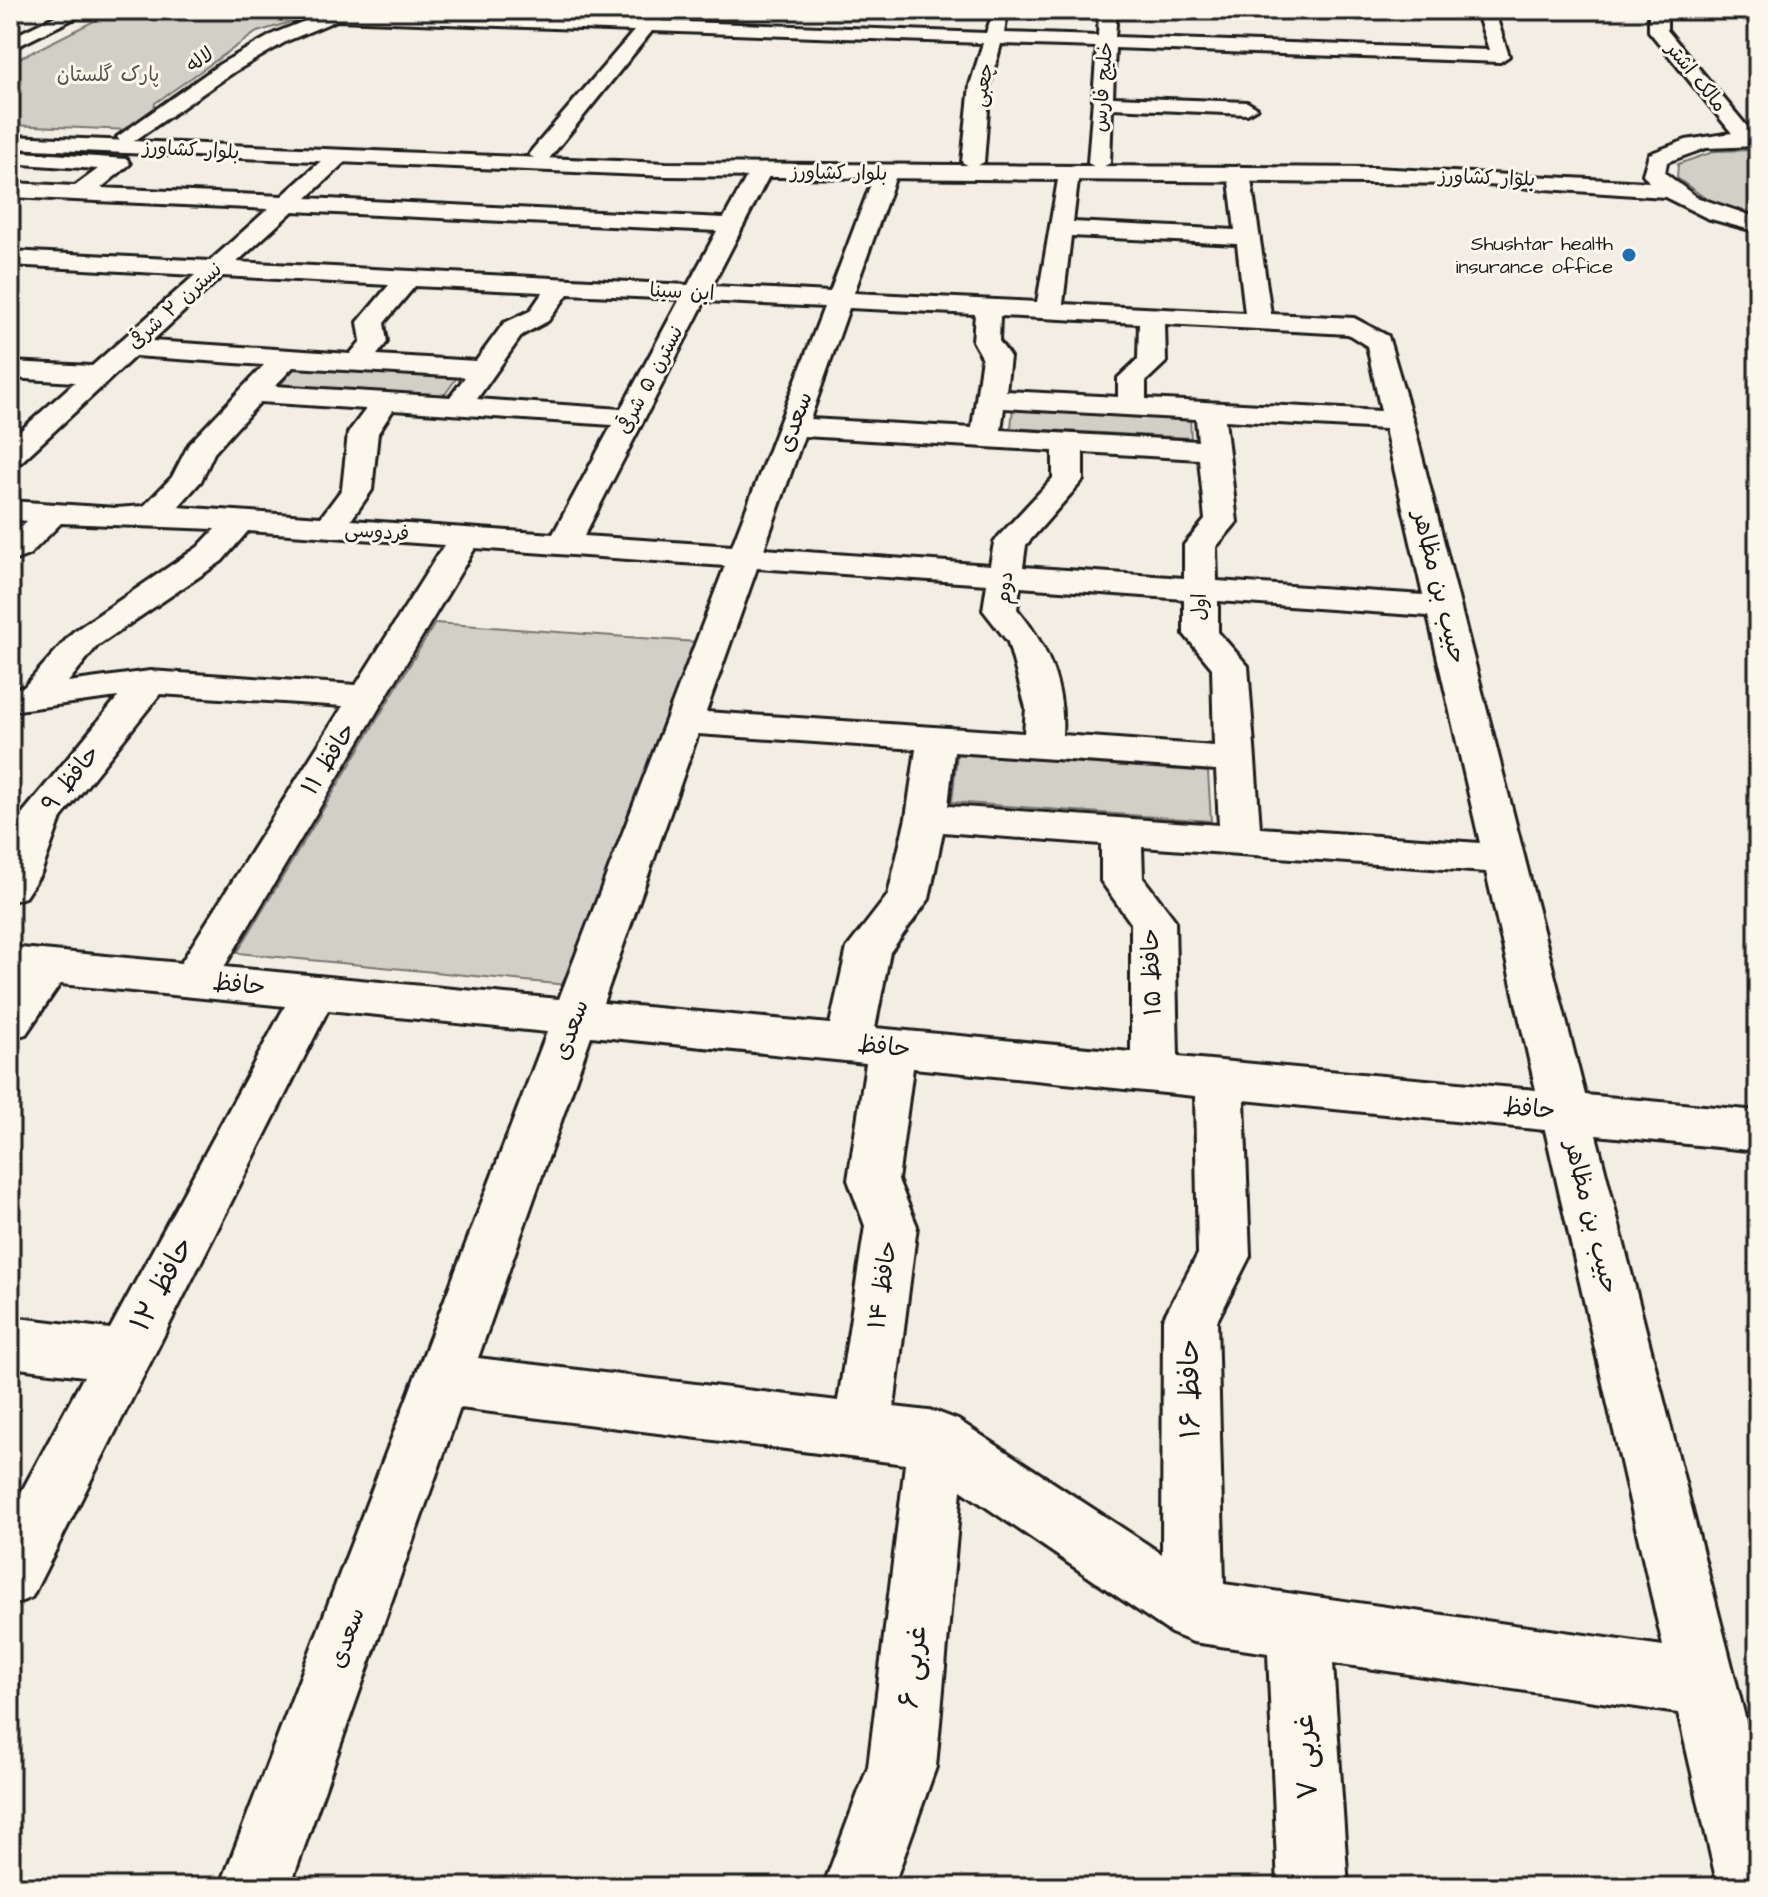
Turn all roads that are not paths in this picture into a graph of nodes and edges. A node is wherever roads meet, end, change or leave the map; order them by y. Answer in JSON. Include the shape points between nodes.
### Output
{"nodes":[{"id":1,"x":50,"y":10,"type":"edge"},
{"id":2,"x":82,"y":10,"type":"edge"},
{"id":3,"x":660,"y":10,"type":"edge"},
{"id":4,"x":1002,"y":10,"type":"edge"},
{"id":5,"x":1108,"y":10,"type":"edge"},
{"id":6,"x":1254,"y":10,"type":"edge"},
{"id":7,"x":1485,"y":10,"type":"edge"},
{"id":8,"x":1658,"y":10,"type":"edge"},
{"id":9,"x":1336,"y":11,"type":"edge"},
{"id":10,"x":342,"y":12,"type":"edge"},
{"id":11,"x":1221,"y":22,"type":"dead end"},
{"id":12,"x":647,"y":26,"type":"junction"},
{"id":13,"x":10,"y":29,"type":"edge"},
{"id":14,"x":994,"y":38,"type":"junction"},
{"id":15,"x":1691,"y":40,"type":"dead end"},
{"id":16,"x":1106,"y":41,"type":"junction"},
{"id":17,"x":10,"y":45,"type":"edge"},
{"id":18,"x":1335,"y":51,"type":"junction"},
{"id":19,"x":1234,"y":52,"type":"junction"},
{"id":20,"x":1740,"y":100,"type":"dead end"},
{"id":21,"x":1102,"y":102,"type":"junction"},
{"id":22,"x":1247,"y":108,"type":"dead end"},
{"id":23,"x":10,"y":131,"type":"edge"},
{"id":24,"x":127,"y":137,"type":"junction"},
{"id":25,"x":1752,"y":139,"type":"edge"},
{"id":26,"x":14,"y":155,"type":"edge"},
{"id":27,"x":540,"y":155,"type":"junction"},
{"id":28,"x":339,"y":157,"type":"junction"},
{"id":29,"x":973,"y":162,"type":"junction"},
{"id":30,"x":1248,"y":162,"type":"junction"},
{"id":31,"x":1099,"y":163,"type":"junction"},
{"id":32,"x":760,"y":172,"type":"junction"},
{"id":33,"x":886,"y":173,"type":"junction"},
{"id":34,"x":1068,"y":173,"type":"junction"},
{"id":35,"x":1661,"y":182,"type":"junction"},
{"id":36,"x":13,"y":192,"type":"edge"},
{"id":37,"x":80,"y":193,"type":"junction"},
{"id":38,"x":141,"y":197,"type":"junction"},
{"id":39,"x":287,"y":204,"type":"junction"},
{"id":40,"x":437,"y":211,"type":"junction"},
{"id":41,"x":579,"y":218,"type":"junction"},
{"id":42,"x":732,"y":225,"type":"junction"},
{"id":43,"x":1758,"y":225,"type":"edge"},
{"id":44,"x":1061,"y":228,"type":"junction"},
{"id":45,"x":416,"y":233,"type":"dead end"},
{"id":46,"x":1248,"y":238,"type":"junction"},
{"id":47,"x":10,"y":258,"type":"edge"},
{"id":48,"x":57,"y":260,"type":"junction"},
{"id":49,"x":402,"y":266,"type":"junction"},
{"id":50,"x":217,"y":267,"type":"junction"},
{"id":51,"x":556,"y":268,"type":"junction"},
{"id":52,"x":20,"y":283,"type":"dead end"},
{"id":53,"x":696,"y":293,"type":"junction"},
{"id":54,"x":839,"y":300,"type":"junction"},
{"id":55,"x":988,"y":307,"type":"junction"},
{"id":56,"x":1049,"y":310,"type":"junction"},
{"id":57,"x":1152,"y":315,"type":"junction"},
{"id":58,"x":1259,"y":321,"type":"junction"},
{"id":59,"x":1354,"y":326,"type":"joint"},
{"id":60,"x":128,"y":348,"type":"junction"},
{"id":61,"x":286,"y":358,"type":"junction"},
{"id":62,"x":357,"y":362,"type":"junction"},
{"id":63,"x":10,"y":370,"type":"edge"},
{"id":64,"x":484,"y":370,"type":"junction"},
{"id":65,"x":99,"y":375,"type":"junction"},
{"id":66,"x":253,"y":393,"type":"junction"},
{"id":67,"x":991,"y":399,"type":"junction"},
{"id":68,"x":385,"y":402,"type":"junction"},
{"id":69,"x":458,"y":406,"type":"junction"},
{"id":70,"x":1132,"y":406,"type":"junction"},
{"id":71,"x":1210,"y":411,"type":"junction"},
{"id":72,"x":630,"y":418,"type":"junction"},
{"id":73,"x":1399,"y":421,"type":"junction"},
{"id":74,"x":793,"y":427,"type":"junction"},
{"id":75,"x":985,"y":438,"type":"junction"},
{"id":76,"x":1068,"y":443,"type":"junction"},
{"id":77,"x":1213,"y":451,"type":"junction"},
{"id":78,"x":10,"y":456,"type":"edge"},
{"id":79,"x":10,"y":510,"type":"edge"},
{"id":80,"x":53,"y":513,"type":"junction"},
{"id":81,"x":153,"y":515,"type":"junction"},
{"id":82,"x":239,"y":522,"type":"junction"},
{"id":83,"x":329,"y":528,"type":"junction"},
{"id":84,"x":465,"y":538,"type":"junction"},
{"id":85,"x":563,"y":545,"type":"junction"},
{"id":86,"x":10,"y":552,"type":"edge"},
{"id":87,"x":744,"y":559,"type":"junction"},
{"id":88,"x":1004,"y":576,"type":"junction"},
{"id":89,"x":1200,"y":589,"type":"junction"},
{"id":90,"x":1444,"y":607,"type":"junction"},
{"id":91,"x":150,"y":682,"type":"junction"},
{"id":92,"x":368,"y":697,"type":"junction"},
{"id":93,"x":23,"y":698,"type":"edge"},
{"id":94,"x":684,"y":722,"type":"junction"},
{"id":95,"x":937,"y":739,"type":"junction"},
{"id":96,"x":1042,"y":746,"type":"junction"},
{"id":97,"x":1234,"y":759,"type":"junction"},
{"id":98,"x":926,"y":818,"type":"junction"},
{"id":99,"x":1121,"y":831,"type":"junction"},
{"id":100,"x":1241,"y":840,"type":"junction"},
{"id":101,"x":1505,"y":859,"type":"junction"},
{"id":102,"x":10,"y":887,"type":"edge"},
{"id":103,"x":29,"y":965,"type":"edge"},
{"id":104,"x":193,"y":981,"type":"junction"},
{"id":105,"x":315,"y":992,"type":"junction"},
{"id":106,"x":575,"y":1017,"type":"junction"},
{"id":107,"x":10,"y":1022,"type":"edge"},
{"id":108,"x":871,"y":1046,"type":"junction"},
{"id":109,"x":1155,"y":1073,"type":"junction"},
{"id":110,"x":1219,"y":1079,"type":"junction"},
{"id":111,"x":1566,"y":1112,"type":"junction"},
{"id":112,"x":1758,"y":1131,"type":"edge"},
{"id":113,"x":10,"y":1342,"type":"edge"},
{"id":114,"x":124,"y":1356,"type":"junction"},
{"id":115,"x":442,"y":1380,"type":"junction"},
{"id":116,"x":862,"y":1431,"type":"junction"},
{"id":117,"x":937,"y":1440,"type":"junction"},
{"id":118,"x":10,"y":1575,"type":"edge"},
{"id":119,"x":1193,"y":1611,"type":"junction"},
{"id":120,"x":1299,"y":1626,"type":"junction"},
{"id":121,"x":1704,"y":1684,"type":"junction"},
{"id":122,"x":255,"y":1887,"type":"edge"},
{"id":123,"x":858,"y":1887,"type":"edge"},
{"id":124,"x":1313,"y":1887,"type":"edge"},
{"id":125,"x":1753,"y":1887,"type":"edge"}],
"edges":[{"from":1,"to":13,"type":"street"},
{"from":2,"to":17,"type":"street"},
{"from":3,"to":12,"type":"street"},
{"from":4,"to":14,"type":"street","name":"چعبی"},
{"from":5,"to":16,"type":"street","name":"خلیج فارس"},
{"from":6,"to":9,"type":"street"},
{"from":7,"to":18,"type":"street","via":[[1500,56]]},
{"from":8,"to":25,"type":"street","name":"مالک اشتر","via":[[1658,31]]},
{"from":9,"to":18,"type":"street"},
{"from":10,"to":12,"type":"street"},
{"from":10,"to":24,"type":"street","name":"لاله","via":[[227,68]]},
{"from":11,"to":19,"type":"street"},
{"from":12,"to":14,"type":"street"},
{"from":12,"to":27,"type":"street"},
{"from":14,"to":16,"type":"street"},
{"from":14,"to":29,"type":"street","name":"چعبی","via":[[980,85]]},
{"from":15,"to":20,"type":"street","name":"مالک اشتر"},
{"from":16,"to":19,"type":"street"},
{"from":16,"to":21,"type":"street","name":"خلیج فارس"},
{"from":18,"to":19,"type":"street"},
{"from":21,"to":22,"type":"street"},
{"from":21,"to":31,"type":"street","name":"خلیج فارس"},
{"from":23,"to":24,"type":"street","name":"بلوار کشاورز"},
{"from":24,"to":27,"type":"street","name":"بلوار کشاورز"},
{"from":25,"to":35,"type":"street","via":[[1675,148],[1657,159]]},
{"from":26,"to":28,"type":"street","name":"بلوار کشاورز","via":[[55,144]]},
{"from":26,"to":37,"type":"street","via":[[119,164]]},
{"from":27,"to":29,"type":"street","name":"بلوار کشاورز"},
{"from":28,"to":32,"type":"street","name":"بلوار کشاورز"},
{"from":28,"to":39,"type":"street","name":"نسترن ۲ شرقی"},
{"from":29,"to":31,"type":"street","name":"بلوار کشاورز"},
{"from":30,"to":31,"type":"street","name":"بلوار کشاورز"},
{"from":30,"to":34,"type":"street","name":"بلوار کشاورز"},
{"from":30,"to":35,"type":"street","name":"بلوار کشاورز","via":[[1432,176]]},
{"from":30,"to":46,"type":"street"},
{"from":32,"to":33,"type":"street","name":"بلوار کشاورز"},
{"from":32,"to":42,"type":"street","name":"نسترن ۵ شرقی"},
{"from":33,"to":34,"type":"street","name":"بلوار کشاورز"},
{"from":33,"to":54,"type":"street","name":"سعدی"},
{"from":34,"to":44,"type":"street"},
{"from":35,"to":43,"type":"street","via":[[1697,207]]},
{"from":36,"to":37,"type":"street"},
{"from":37,"to":38,"type":"street"},
{"from":38,"to":39,"type":"street"},
{"from":38,"to":48,"type":"street"},
{"from":39,"to":40,"type":"street"},
{"from":39,"to":50,"type":"street","name":"نسترن ۲ شرقی"},
{"from":40,"to":41,"type":"street"},
{"from":40,"to":45,"type":"street"},
{"from":41,"to":42,"type":"street"},
{"from":41,"to":51,"type":"street"},
{"from":42,"to":53,"type":"street","name":"نسترن ۵ شرقی"},
{"from":44,"to":46,"type":"street"},
{"from":44,"to":56,"type":"street"},
{"from":46,"to":58,"type":"street"},
{"from":47,"to":48,"type":"street","name":"ابن سینا"},
{"from":48,"to":50,"type":"street","name":"ابن سینا"},
{"from":48,"to":52,"type":"street"},
{"from":49,"to":50,"type":"street","name":"ابن سینا","via":[[376,276]]},
{"from":49,"to":51,"type":"street","name":"ابن سینا"},
{"from":49,"to":62,"type":"street","via":[[371,322],[374,342]]},
{"from":50,"to":60,"type":"street","name":"نسترن ۲ شرقی"},
{"from":51,"to":53,"type":"street","name":"ابن سینا"},
{"from":51,"to":64,"type":"street","via":[[539,316],[513,329]]},
{"from":53,"to":54,"type":"street","name":"ابن سینا"},
{"from":53,"to":72,"type":"street","name":"نسترن ۵ شرقی"},
{"from":54,"to":55,"type":"street","name":"ابن سینا"},
{"from":54,"to":74,"type":"street","name":"سعدی"},
{"from":55,"to":56,"type":"street","name":"ابن سینا"},
{"from":55,"to":67,"type":"street","via":[[986,341],[996,357]]},
{"from":56,"to":57,"type":"street","name":"ابن سینا"},
{"from":57,"to":58,"type":"street","name":"ابن سینا"},
{"from":57,"to":70,"type":"street","via":[[1152,362],[1132,378]]},
{"from":58,"to":59,"type":"street","name":"ابن سینا"},
{"from":59,"to":73,"type":"street","name":"حبیب بن مظاهر","via":[[1379,342]]},
{"from":60,"to":61,"type":"street"},
{"from":60,"to":65,"type":"street","name":"نسترن ۲ شرقی"},
{"from":61,"to":62,"type":"street"},
{"from":61,"to":66,"type":"street"},
{"from":62,"to":64,"type":"street"},
{"from":63,"to":65,"type":"street"},
{"from":64,"to":69,"type":"street"},
{"from":65,"to":78,"type":"street","name":"نسترن ۲ شرقی"},
{"from":66,"to":68,"type":"street"},
{"from":66,"to":81,"type":"street","via":[[200,450],[186,481]]},
{"from":67,"to":70,"type":"street"},
{"from":67,"to":75,"type":"street"},
{"from":68,"to":69,"type":"street"},
{"from":68,"to":83,"type":"street","via":[[363,433],[357,490]]},
{"from":69,"to":72,"type":"street"},
{"from":70,"to":71,"type":"street"},
{"from":71,"to":73,"type":"street"},
{"from":71,"to":77,"type":"street","name":"اول"},
{"from":72,"to":85,"type":"street","name":"نسترن ۵ شرقی"},
{"from":73,"to":90,"type":"street","name":"حبیب بن مظاهر"},
{"from":74,"to":75,"type":"street"},
{"from":74,"to":87,"type":"street","name":"سعدی"},
{"from":75,"to":76,"type":"street"},
{"from":76,"to":77,"type":"street"},
{"from":76,"to":88,"type":"street","name":"دوم","via":[[1068,480],[1010,543]]},
{"from":77,"to":89,"type":"street","name":"اول","via":[[1221,522],[1200,545]]},
{"from":79,"to":80,"type":"street","name":"فردوسی"},
{"from":80,"to":81,"type":"street","name":"فردوسی"},
{"from":80,"to":86,"type":"street"},
{"from":81,"to":82,"type":"street","name":"فردوسی"},
{"from":82,"to":83,"type":"street","name":"فردوسی"},
{"from":82,"to":93,"type":"street","via":[[210,554],[85,639]]},
{"from":83,"to":84,"type":"street","name":"فردوسی"},
{"from":84,"to":85,"type":"street","name":"فردوسی"},
{"from":84,"to":92,"type":"street","name":"حافظ ۱۱"},
{"from":85,"to":87,"type":"street","name":"فردوسی"},
{"from":87,"to":88,"type":"street","name":"فردوسی"},
{"from":87,"to":94,"type":"street","name":"سعدی"},
{"from":88,"to":89,"type":"street","name":"فردوسی"},
{"from":88,"to":96,"type":"street","name":"دوم","via":[[1000,610],[1025,641],[1045,708]]},
{"from":89,"to":90,"type":"street","name":"فردوسی"},
{"from":89,"to":97,"type":"street","name":"اول","via":[[1201,634],[1230,666]]},
{"from":90,"to":101,"type":"street","name":"حبیب بن مظاهر"},
{"from":91,"to":92,"type":"street"},
{"from":91,"to":93,"type":"street"},
{"from":91,"to":102,"type":"street","name":"حافظ ۹","via":[[42,814]]},
{"from":92,"to":104,"type":"street","name":"حافظ ۱۱"},
{"from":94,"to":95,"type":"street"},
{"from":94,"to":106,"type":"street","name":"سعدی"},
{"from":95,"to":96,"type":"street"},
{"from":95,"to":98,"type":"street","name":"حافظ ۱۴"},
{"from":96,"to":97,"type":"street"},
{"from":97,"to":100,"type":"street","name":"اول"},
{"from":98,"to":99,"type":"street"},
{"from":98,"to":108,"type":"street","name":"حافظ ۱۴","via":[[908,899],[869,948]]},
{"from":99,"to":100,"type":"street"},
{"from":99,"to":109,"type":"street","name":"حافظ ۱۵","via":[[1122,881],[1153,920]]},
{"from":100,"to":101,"type":"street"},
{"from":101,"to":111,"type":"street","name":"حبیب بن مظاهر"},
{"from":103,"to":104,"type":"street","name":"حافظ"},
{"from":103,"to":107,"type":"street"},
{"from":104,"to":105,"type":"street","name":"حافظ"},
{"from":105,"to":106,"type":"street","name":"حافظ"},
{"from":105,"to":114,"type":"street","name":"حافظ ۱۲"},
{"from":106,"to":108,"type":"street","name":"حافظ"},
{"from":106,"to":115,"type":"street","name":"سعدی"},
{"from":108,"to":109,"type":"street","name":"حافظ"},
{"from":108,"to":116,"type":"street","name":"حافظ ۱۴","via":[[873,1180],[891,1226]]},
{"from":109,"to":110,"type":"street","name":"حافظ"},
{"from":110,"to":111,"type":"street","name":"حافظ"},
{"from":110,"to":119,"type":"street","name":"حافظ ۱۶","via":[[1224,1256],[1190,1319]]},
{"from":111,"to":112,"type":"street","name":"حافظ"},
{"from":111,"to":121,"type":"street","name":"حبیب بن مظاهر"},
{"from":113,"to":114,"type":"street"},
{"from":114,"to":118,"type":"street","name":"حافظ ۱۲"},
{"from":115,"to":116,"type":"street"},
{"from":115,"to":122,"type":"street","name":"سعدی"},
{"from":116,"to":117,"type":"street"},
{"from":117,"to":119,"type":"street"},
{"from":117,"to":123,"type":"street","name":"۶ غربی","via":[[902,1767]]},
{"from":119,"to":120,"type":"street"},
{"from":120,"to":121,"type":"street"},
{"from":120,"to":124,"type":"street","name":"۷ غربی"},
{"from":121,"to":125,"type":"street","name":"حبیب بن مظاهر"}]}
